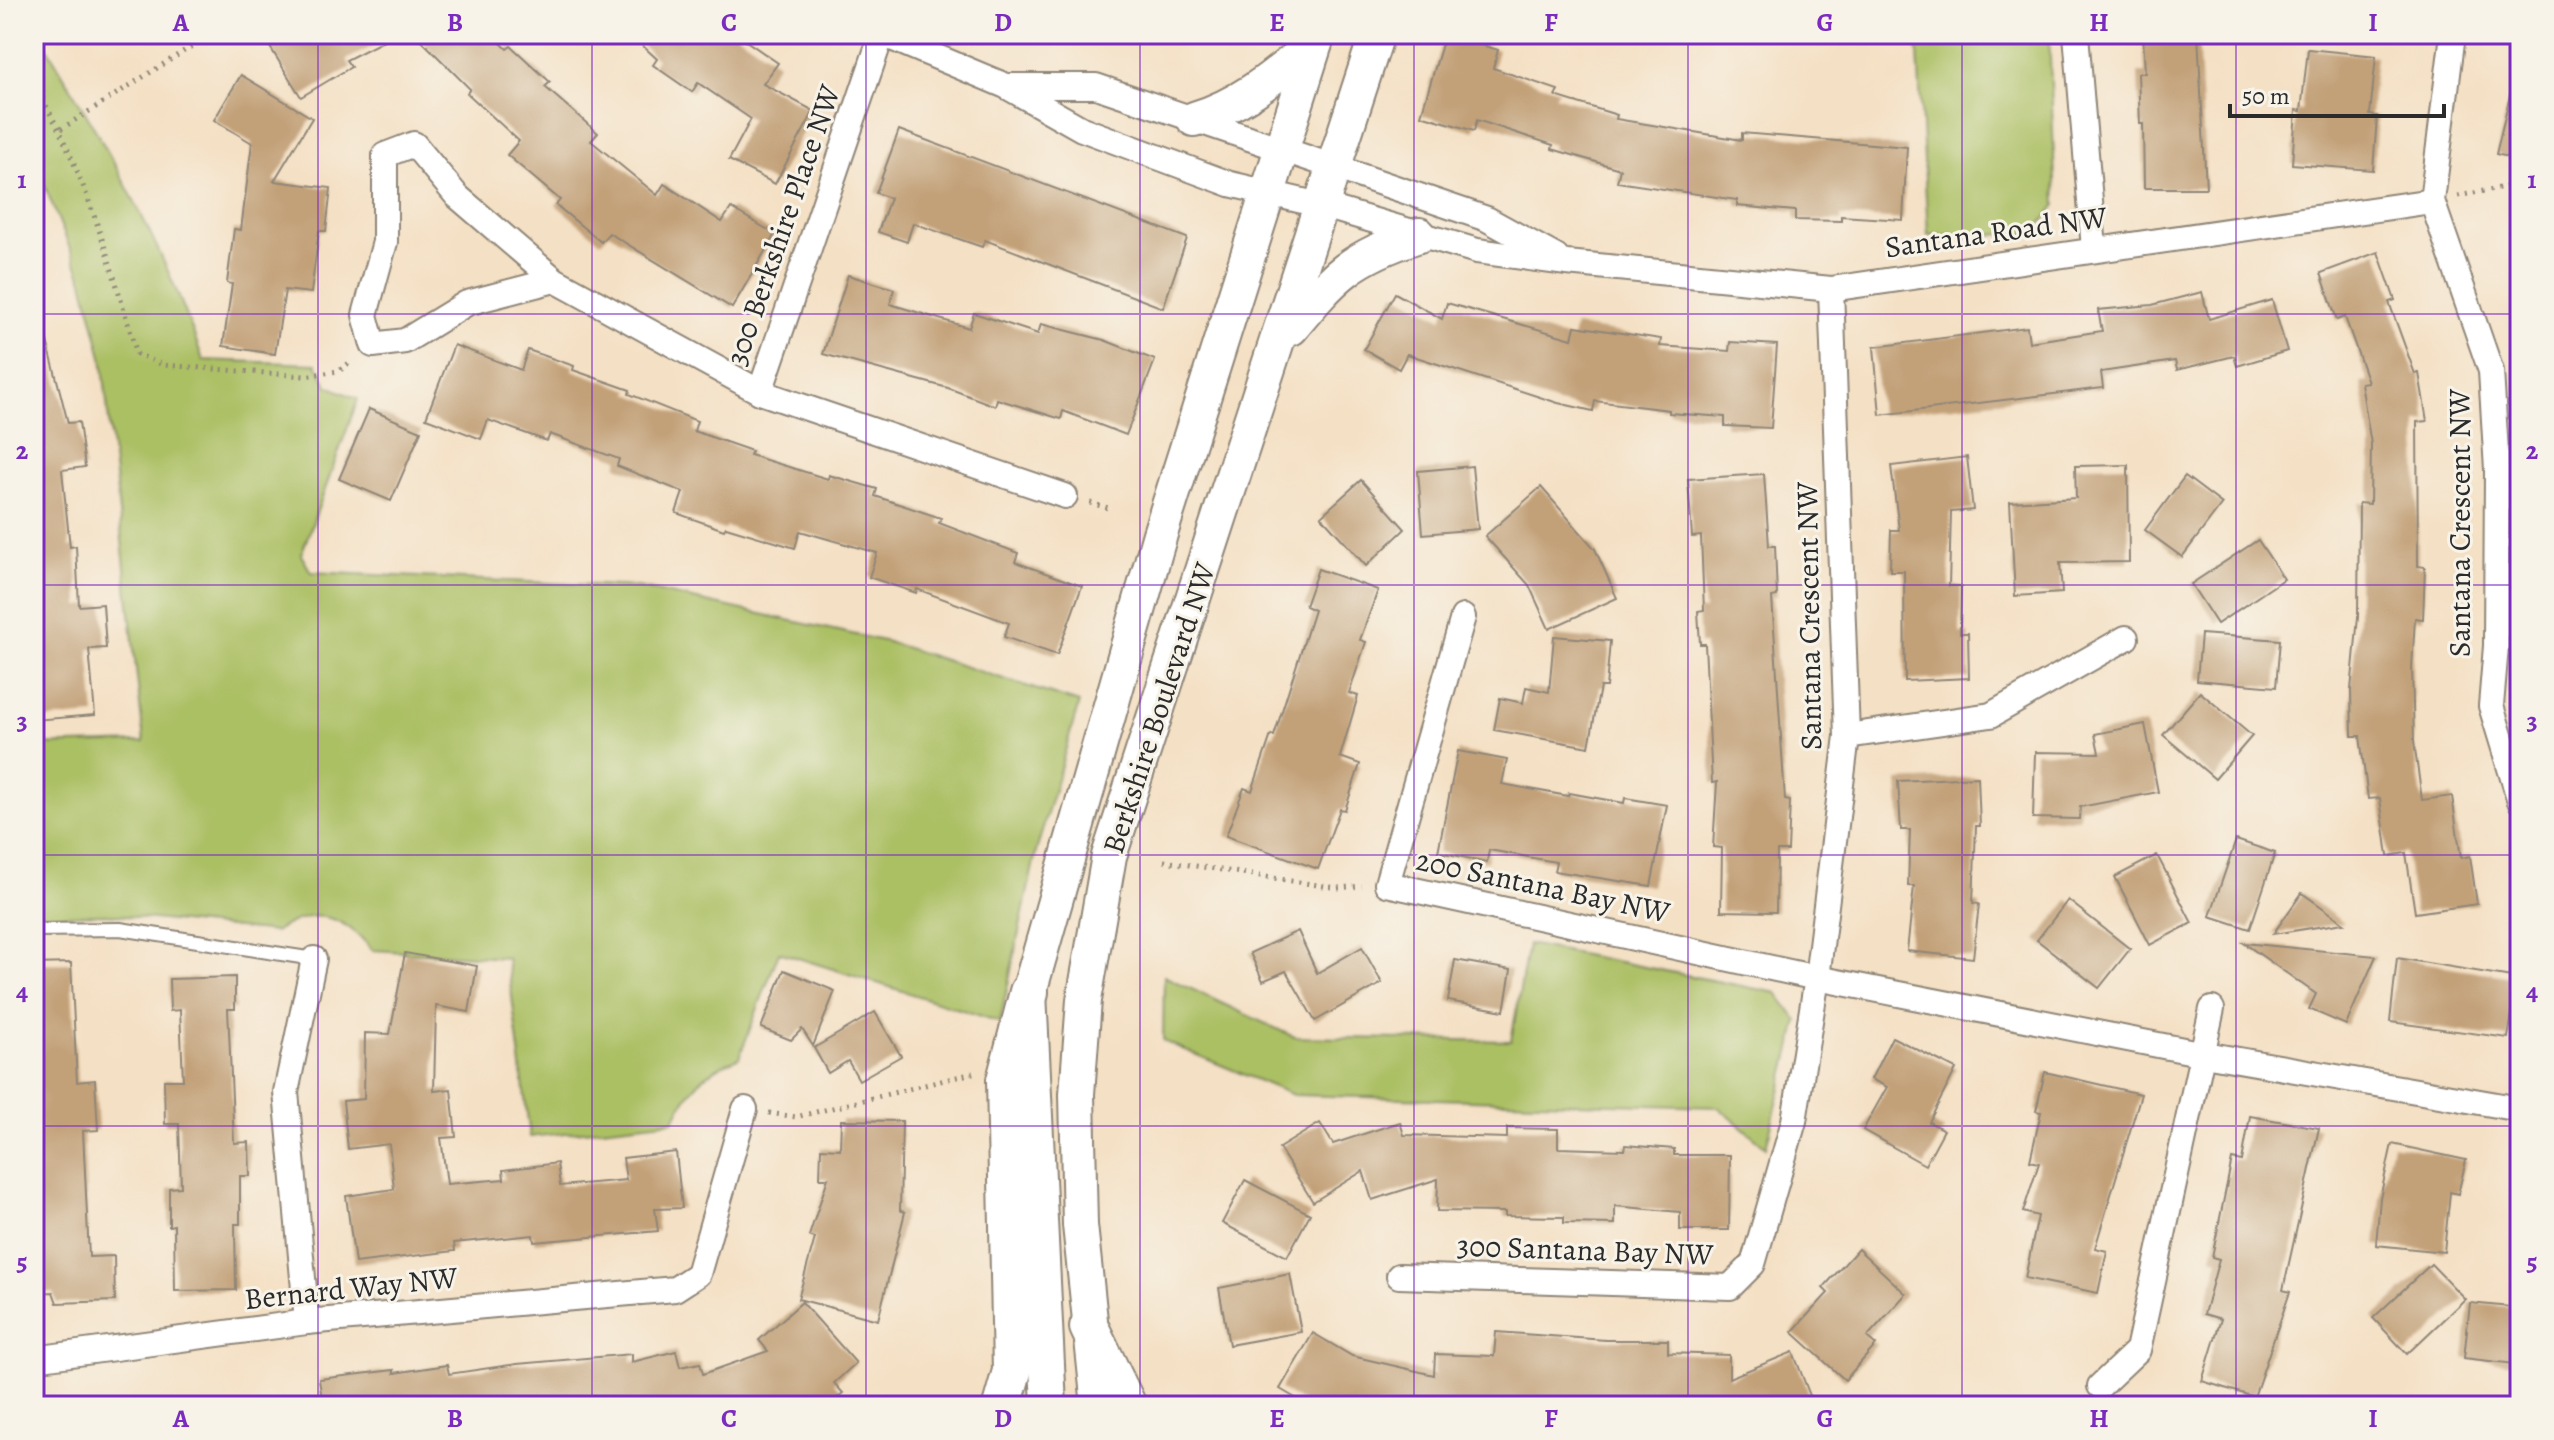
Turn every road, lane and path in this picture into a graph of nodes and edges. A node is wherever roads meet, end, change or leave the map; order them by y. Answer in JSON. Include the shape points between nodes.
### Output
{"nodes":[{"id":1,"x":211,"y":34,"type":"edge"},
{"id":2,"x":882,"y":34,"type":"edge"},
{"id":3,"x":1377,"y":34,"type":"edge"},
{"id":4,"x":2076,"y":34,"type":"edge"},
{"id":5,"x":2453,"y":34,"type":"edge"},
{"id":6,"x":1317,"y":38,"type":"edge"},
{"id":7,"x":34,"y":85,"type":"edge"},
{"id":8,"x":1006,"y":86,"type":"junction"},
{"id":9,"x":1194,"y":119,"type":"junction"},
{"id":10,"x":61,"y":129,"type":"junction"},
{"id":11,"x":1282,"y":147,"type":"junction"},
{"id":12,"x":1335,"y":165,"type":"junction"},
{"id":13,"x":2520,"y":184,"type":"edge"},
{"id":14,"x":1266,"y":193,"type":"junction"},
{"id":15,"x":2432,"y":201,"type":"junction"},
{"id":16,"x":1324,"y":206,"type":"junction"},
{"id":17,"x":1419,"y":235,"type":"junction"},
{"id":18,"x":2094,"y":249,"type":"junction"},
{"id":19,"x":1567,"y":263,"type":"junction"},
{"id":20,"x":555,"y":280,"type":"junction"},
{"id":21,"x":1831,"y":289,"type":"junction"},
{"id":22,"x":1278,"y":344,"type":"junction"},
{"id":23,"x":373,"y":345,"type":"junction"},
{"id":24,"x":760,"y":392,"type":"junction"},
{"id":25,"x":1065,"y":496,"type":"dead end"},
{"id":26,"x":1463,"y":617,"type":"dead end"},
{"id":27,"x":2126,"y":638,"type":"dead end"},
{"id":28,"x":1847,"y":736,"type":"junction"},
{"id":29,"x":2520,"y":801,"type":"edge"},
{"id":30,"x":1164,"y":861,"type":"dead end"},
{"id":31,"x":1387,"y":884,"type":"junction"},
{"id":32,"x":34,"y":930,"type":"edge"},
{"id":33,"x":314,"y":959,"type":"joint"},
{"id":34,"x":1817,"y":978,"type":"junction"},
{"id":35,"x":1029,"y":992,"type":"junction"},
{"id":36,"x":2212,"y":1009,"type":"dead end"},
{"id":37,"x":2204,"y":1054,"type":"junction"},
{"id":38,"x":973,"y":1073,"type":"dead end"},
{"id":39,"x":745,"y":1109,"type":"joint"},
{"id":40,"x":2520,"y":1109,"type":"edge"},
{"id":41,"x":1399,"y":1276,"type":"dead end"},
{"id":42,"x":307,"y":1322,"type":"junction"},
{"id":43,"x":1089,"y":1327,"type":"junction"},
{"id":44,"x":34,"y":1359,"type":"edge"},
{"id":45,"x":2100,"y":1386,"type":"dead end"},
{"id":46,"x":1002,"y":1406,"type":"edge"},
{"id":47,"x":1049,"y":1406,"type":"edge"},
{"id":48,"x":1099,"y":1406,"type":"edge"},
{"id":49,"x":1127,"y":1406,"type":"edge"}],
"edges":[{"from":1,"to":10,"type":"path"},
{"from":2,"to":8,"type":"street","name":"Santana Road NW"},
{"from":2,"to":24,"type":"street","name":"300 Berkshire Place NW"},
{"from":3,"to":12,"type":"main road","name":"Berkshire Boulevard NW"},
{"from":4,"to":18,"type":"street"},
{"from":5,"to":15,"type":"street"},
{"from":6,"to":9,"type":"main road","via":[[1260,88]]},
{"from":6,"to":11,"type":"main road","name":"Berkshire Boulevard NW"},
{"from":7,"to":10,"type":"path"},
{"from":8,"to":9,"type":"street","name":"Santana Road NW","via":[[1096,86]]},
{"from":8,"to":14,"type":"street","name":"Santana Road NW","via":[[1082,129]]},
{"from":9,"to":11,"type":"street","name":"Santana Road NW"},
{"from":10,"to":23,"type":"path","via":[[137,354],[163,365],[304,376],[339,371]]},
{"from":11,"to":12,"type":"street","name":"Santana Road NW"},
{"from":11,"to":14,"type":"main road","name":"Berkshire Boulevard NW"},
{"from":12,"to":16,"type":"main road","name":"Berkshire Boulevard NW"},
{"from":12,"to":19,"type":"street","name":"Santana Road NW","via":[[1487,219]]},
{"from":13,"to":15,"type":"path"},
{"from":14,"to":16,"type":"street","name":"Santana Road NW"},
{"from":14,"to":35,"type":"main road","name":"Berkshire Boulevard NW","via":[[1160,534]]},
{"from":15,"to":18,"type":"street","name":"Santana Road NW"},
{"from":15,"to":29,"type":"street","name":"Santana Crescent NW","via":[[2491,371],[2497,470],[2491,706]]},
{"from":16,"to":17,"type":"street","name":"Santana Road NW"},
{"from":16,"to":22,"type":"main road","name":"Berkshire Boulevard NW"},
{"from":17,"to":19,"type":"street","name":"Santana Road NW","via":[[1477,251]]},
{"from":17,"to":22,"type":"main road","via":[[1360,257],[1326,286]]},
{"from":18,"to":21,"type":"street","name":"Santana Road NW"},
{"from":19,"to":21,"type":"street","name":"Santana Road NW"},
{"from":20,"to":23,"type":"street","via":[[467,303],[405,341]]},
{"from":20,"to":23,"type":"street","name":"300 Berkshire Place NW","via":[[457,196],[414,144],[385,155],[385,242],[365,315]]},
{"from":20,"to":24,"type":"street","name":"300 Berkshire Place NW"},
{"from":21,"to":28,"type":"street","name":"Santana Crescent NW"},
{"from":22,"to":43,"type":"main road","name":"Berkshire Boulevard NW","via":[[1109,856],[1084,1000],[1077,1094],[1078,1198]]},
{"from":24,"to":25,"type":"street","name":"300 Berkshire Place NW"},
{"from":26,"to":31,"type":"street","name":"200 Santana Bay NW"},
{"from":27,"to":28,"type":"street","via":[[1991,715]]},
{"from":28,"to":34,"type":"street","name":"Santana Crescent NW"},
{"from":30,"to":31,"type":"path","via":[[1337,888]]},
{"from":31,"to":34,"type":"street","name":"200 Santana Bay NW"},
{"from":32,"to":33,"type":"lane","via":[[120,929]]},
{"from":33,"to":42,"type":"street","via":[[286,1092]]},
{"from":34,"to":37,"type":"street"},
{"from":34,"to":41,"type":"street","name":"300 Santana Bay NW","via":[[1786,1150],[1753,1264],[1730,1287]]},
{"from":35,"to":46,"type":"main road","via":[[1006,1080],[1012,1371]]},
{"from":35,"to":47,"type":"main road","name":"Berkshire Boulevard NW"},
{"from":36,"to":37,"type":"street"},
{"from":37,"to":40,"type":"street"},
{"from":37,"to":45,"type":"street","via":[[2138,1350]]},
{"from":38,"to":39,"type":"path","via":[[796,1117]]},
{"from":39,"to":42,"type":"street","name":"Bernard Way NW","via":[[698,1274],[675,1289]]},
{"from":42,"to":44,"type":"street","name":"Bernard Way NW"},
{"from":43,"to":48,"type":"main road","name":"Berkshire Boulevard NW"},
{"from":43,"to":49,"type":"main road"}]}
